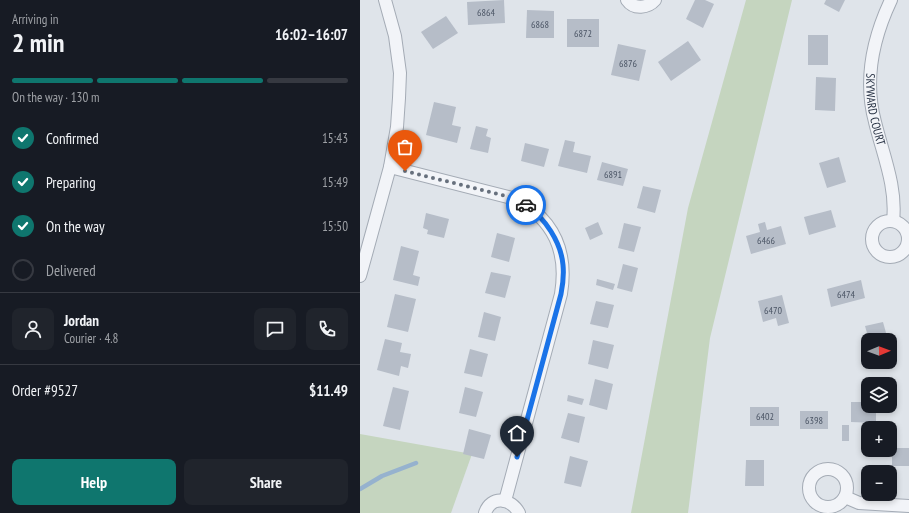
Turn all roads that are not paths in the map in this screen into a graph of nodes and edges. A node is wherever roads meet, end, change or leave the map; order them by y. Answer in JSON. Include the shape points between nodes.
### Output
{"nodes":[{"id":1,"x":385,"y":0,"type":"edge"},
{"id":2,"x":627,"y":0,"type":"edge"},
{"id":3,"x":655,"y":0,"type":"edge"},
{"id":4,"x":891,"y":0,"type":"edge"},
{"id":5,"x":390,"y":167,"type":"junction"},
{"id":6,"x":893,"y":221,"type":"dead end"},
{"id":7,"x":360,"y":276,"type":"edge"},
{"id":8,"x":845,"y":497,"type":"dead end"},
{"id":9,"x":505,"y":501,"type":"junction"},
{"id":10,"x":909,"y":506,"type":"edge"},
{"id":11,"x":485,"y":513,"type":"edge"},
{"id":12,"x":519,"y":513,"type":"edge"}],
"edges":[{"from":1,"to":5,"type":"street","via":[[395,36],[400,73],[397,127]]},
{"from":2,"to":3,"type":"street","via":[[635,6],[644,7]]},
{"from":4,"to":6,"type":"street","name":"SKYWARD COURT","via":[[876,38],[870,82],[874,120],[893,189]]},
{"from":5,"to":7,"type":"street"},
{"from":5,"to":9,"type":"street","via":[[516,199],[539,214],[560,251],[564,278],[561,294]]},
{"from":8,"to":10,"type":"street","via":[[860,503]]},
{"from":9,"to":11,"type":"street","via":[[496,501],[489,505]]},
{"from":9,"to":12,"type":"street","via":[[516,507]]}]}
